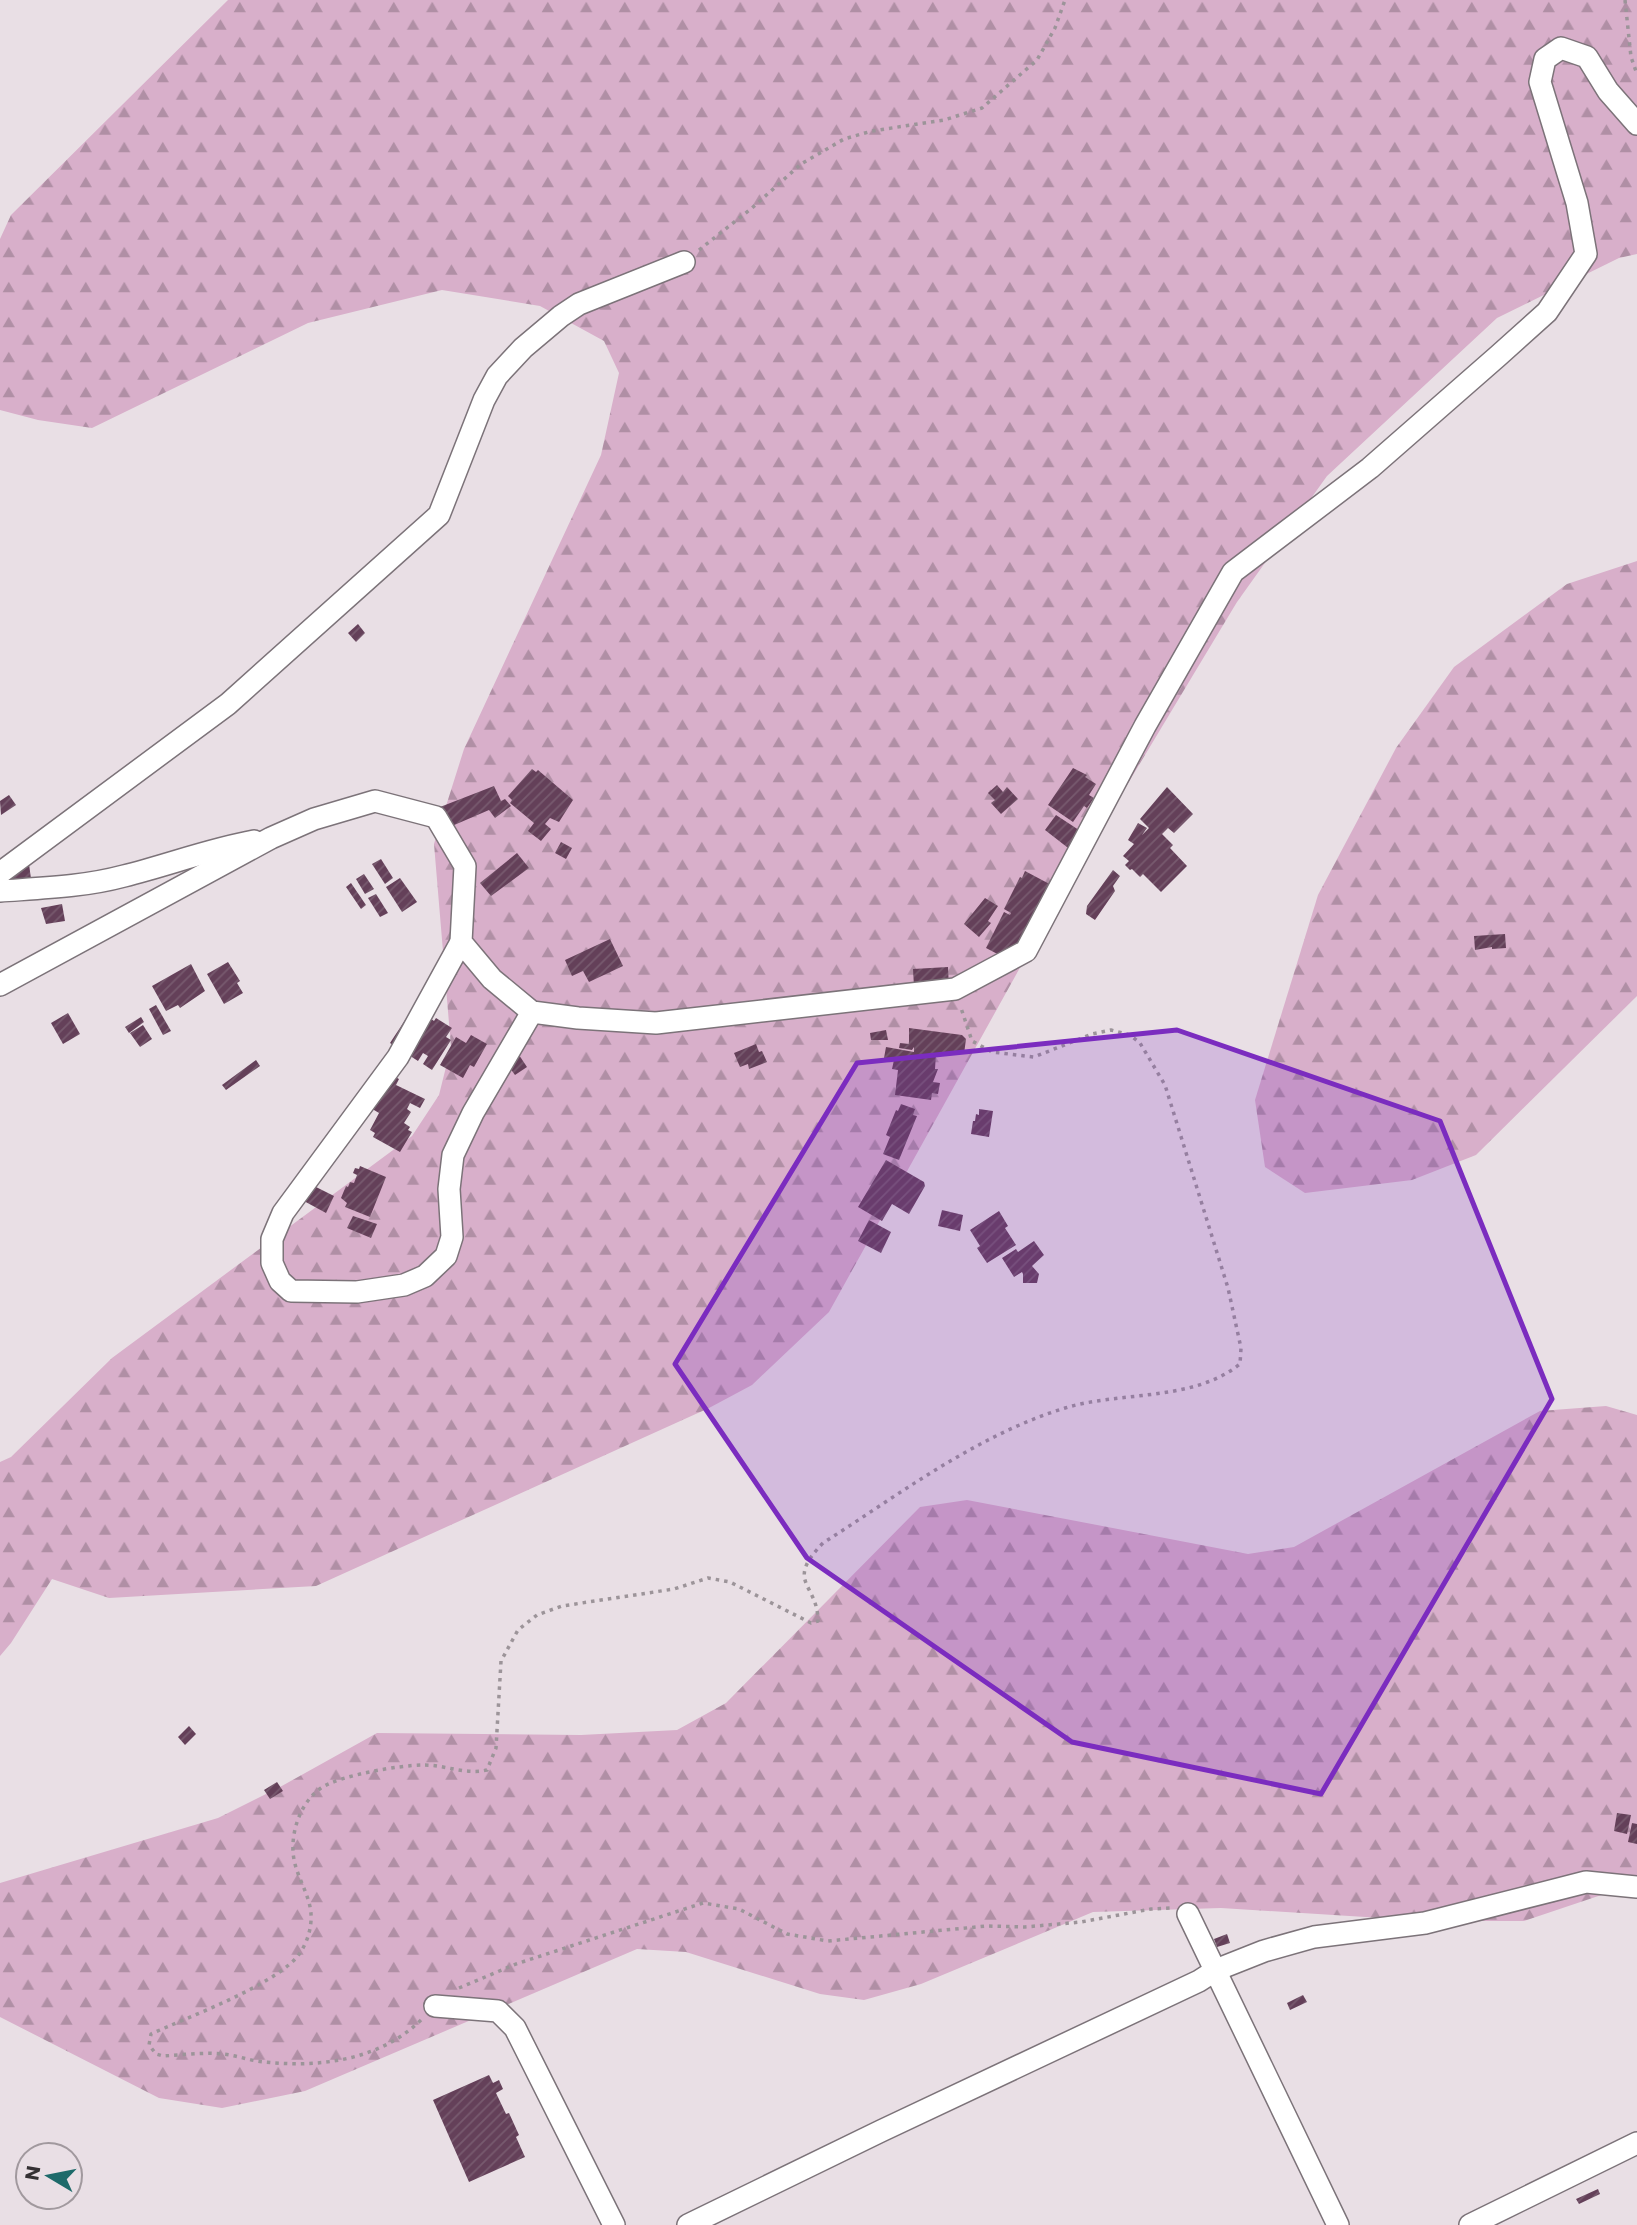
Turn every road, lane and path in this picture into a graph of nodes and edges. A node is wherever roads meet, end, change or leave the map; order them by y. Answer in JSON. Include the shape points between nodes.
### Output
{"nodes":[{"id":1,"x":1065,"y":0,"type":"edge"},
{"id":2,"x":1625,"y":0,"type":"edge"},
{"id":3,"x":1637,"y":74,"type":"edge"},
{"id":4,"x":1637,"y":124,"type":"edge"},
{"id":5,"x":684,"y":262,"type":"joint"},
{"id":6,"x":271,"y":838,"type":"junction"},
{"id":7,"x":0,"y":873,"type":"edge"},
{"id":8,"x":0,"y":891,"type":"edge"},
{"id":9,"x":461,"y":942,"type":"junction"},
{"id":10,"x":0,"y":985,"type":"edge"},
{"id":11,"x":955,"y":989,"type":"junction"},
{"id":12,"x":532,"y":1012,"type":"junction"},
{"id":13,"x":1637,"y":1887,"type":"edge"},
{"id":14,"x":1188,"y":1914,"type":"joint"},
{"id":15,"x":1216,"y":1970,"type":"junction"},
{"id":16,"x":435,"y":2006,"type":"junction"},
{"id":17,"x":1637,"y":2143,"type":"edge"},
{"id":18,"x":614,"y":2225,"type":"edge"},
{"id":19,"x":688,"y":2225,"type":"edge"},
{"id":20,"x":1338,"y":2225,"type":"edge"},
{"id":21,"x":1470,"y":2225,"type":"edge"}],
"edges":[{"from":1,"to":5,"type":"path","via":[[1037,60],[982,108],[844,139],[801,164]]},
{"from":2,"to":3,"type":"path"},
{"from":4,"to":11,"type":"street","via":[[1608,91],[1587,57],[1561,48],[1545,59],[1541,82],[1577,203],[1586,254],[1547,312],[1370,468],[1233,572],[1144,726],[1027,951]]},
{"from":5,"to":7,"type":"street","via":[[579,304],[523,348],[497,376],[484,400],[439,515],[228,704]]},
{"from":6,"to":8,"type":"street","via":[[79,886]]},
{"from":6,"to":9,"type":"street","via":[[375,801],[436,817],[465,866]]},
{"from":6,"to":10,"type":"street"},
{"from":9,"to":12,"type":"street","via":[[492,979]]},
{"from":9,"to":12,"type":"street","via":[[398,1057],[284,1213],[272,1239],[272,1263],[280,1282],[291,1291],[357,1292],[404,1285],[425,1276],[446,1256],[452,1237],[449,1189],[453,1155],[472,1113]]},
{"from":11,"to":12,"type":"street","via":[[656,1023]]},
{"from":11,"to":16,"type":"path","via":[[972,1041],[992,1052],[1034,1057],[1111,1030],[1140,1043],[1165,1085],[1228,1288],[1240,1364],[1228,1374],[1178,1390],[1066,1407],[975,1446],[822,1543],[808,1558],[803,1578],[818,1621],[811,1623],[730,1582],[708,1578],[674,1589],[562,1606],[537,1615],[518,1630],[501,1661],[496,1748],[487,1770],[473,1773],[425,1765],[363,1773],[321,1788],[303,1805],[295,1831],[293,1860],[311,1913],[309,1935],[298,1956],[263,1981],[151,2034],[149,2045],[163,2056],[222,2053],[263,2062],[313,2064],[344,2060],[379,2048],[411,2029]]},
{"from":13,"to":15,"type":"street","via":[[1586,1882],[1425,1923],[1314,1937]]},
{"from":14,"to":15,"type":"street"},
{"from":14,"to":16,"type":"path","via":[[1174,1908],[1151,1909],[1081,1922],[828,1941],[787,1934],[738,1909],[703,1903],[516,1964],[461,1986]]},
{"from":15,"to":19,"type":"street"},
{"from":15,"to":20,"type":"street"},
{"from":16,"to":18,"type":"street","via":[[498,2011],[515,2028]]},
{"from":17,"to":21,"type":"street"}]}
